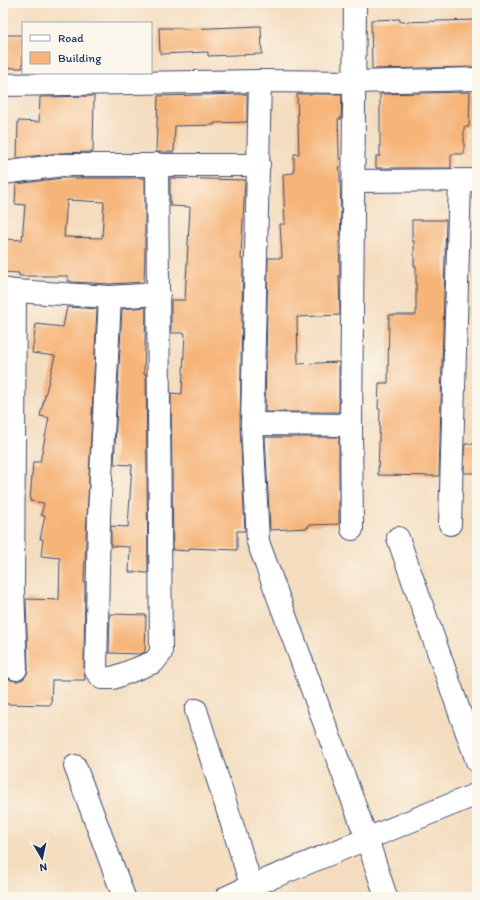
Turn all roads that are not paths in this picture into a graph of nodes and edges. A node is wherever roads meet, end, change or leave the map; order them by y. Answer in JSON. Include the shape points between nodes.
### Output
{"nodes":[{"id":1,"x":355,"y":3,"type":"edge"},
{"id":2,"x":477,"y":79,"type":"edge"},
{"id":3,"x":260,"y":81,"type":"junction"},
{"id":4,"x":355,"y":82,"type":"junction"},
{"id":5,"x":3,"y":86,"type":"edge"},
{"id":6,"x":157,"y":164,"type":"junction"},
{"id":7,"x":259,"y":165,"type":"junction"},
{"id":8,"x":3,"y":173,"type":"edge"},
{"id":9,"x":469,"y":180,"type":"edge"},
{"id":10,"x":354,"y":181,"type":"junction"},
{"id":11,"x":9,"y":290,"type":"edge"},
{"id":12,"x":159,"y":294,"type":"junction"},
{"id":13,"x":110,"y":297,"type":"junction"},
{"id":14,"x":252,"y":424,"type":"junction"},
{"id":15,"x":351,"y":425,"type":"junction"},
{"id":16,"x":450,"y":524,"type":"dead end"},
{"id":17,"x":352,"y":529,"type":"dead end"},
{"id":18,"x":398,"y":538,"type":"dead end"},
{"id":19,"x":8,"y":589,"type":"edge"},
{"id":20,"x":16,"y":669,"type":"dead end"},
{"id":21,"x":196,"y":710,"type":"dead end"},
{"id":22,"x":477,"y":762,"type":"edge"},
{"id":23,"x":75,"y":766,"type":"dead end"},
{"id":24,"x":477,"y":794,"type":"edge"},
{"id":25,"x":367,"y":839,"type":"junction"},
{"id":26,"x":253,"y":891,"type":"edge"},
{"id":27,"x":124,"y":897,"type":"edge"},
{"id":28,"x":227,"y":897,"type":"edge"},
{"id":29,"x":386,"y":897,"type":"edge"}],
"edges":[{"from":1,"to":4,"type":"street"},
{"from":2,"to":4,"type":"street"},
{"from":3,"to":4,"type":"street"},
{"from":3,"to":5,"type":"street"},
{"from":3,"to":7,"type":"street"},
{"from":4,"to":10,"type":"street"},
{"from":6,"to":7,"type":"street"},
{"from":6,"to":8,"type":"street","via":[[62,165]]},
{"from":6,"to":12,"type":"street"},
{"from":7,"to":14,"type":"street"},
{"from":9,"to":10,"type":"street"},
{"from":9,"to":16,"type":"street"},
{"from":10,"to":15,"type":"street"},
{"from":11,"to":13,"type":"street"},
{"from":11,"to":19,"type":"street"},
{"from":12,"to":13,"type":"street"},
{"from":12,"to":13,"type":"street","via":[[161,653],[154,662],[113,678],[102,678],[96,671]]},
{"from":14,"to":15,"type":"street"},
{"from":14,"to":25,"type":"street","via":[[258,542]]},
{"from":15,"to":17,"type":"street"},
{"from":18,"to":22,"type":"street"},
{"from":19,"to":20,"type":"street"},
{"from":21,"to":26,"type":"street"},
{"from":23,"to":27,"type":"street"},
{"from":24,"to":25,"type":"street"},
{"from":25,"to":26,"type":"street"},
{"from":25,"to":29,"type":"street"},
{"from":26,"to":28,"type":"street"}]}
